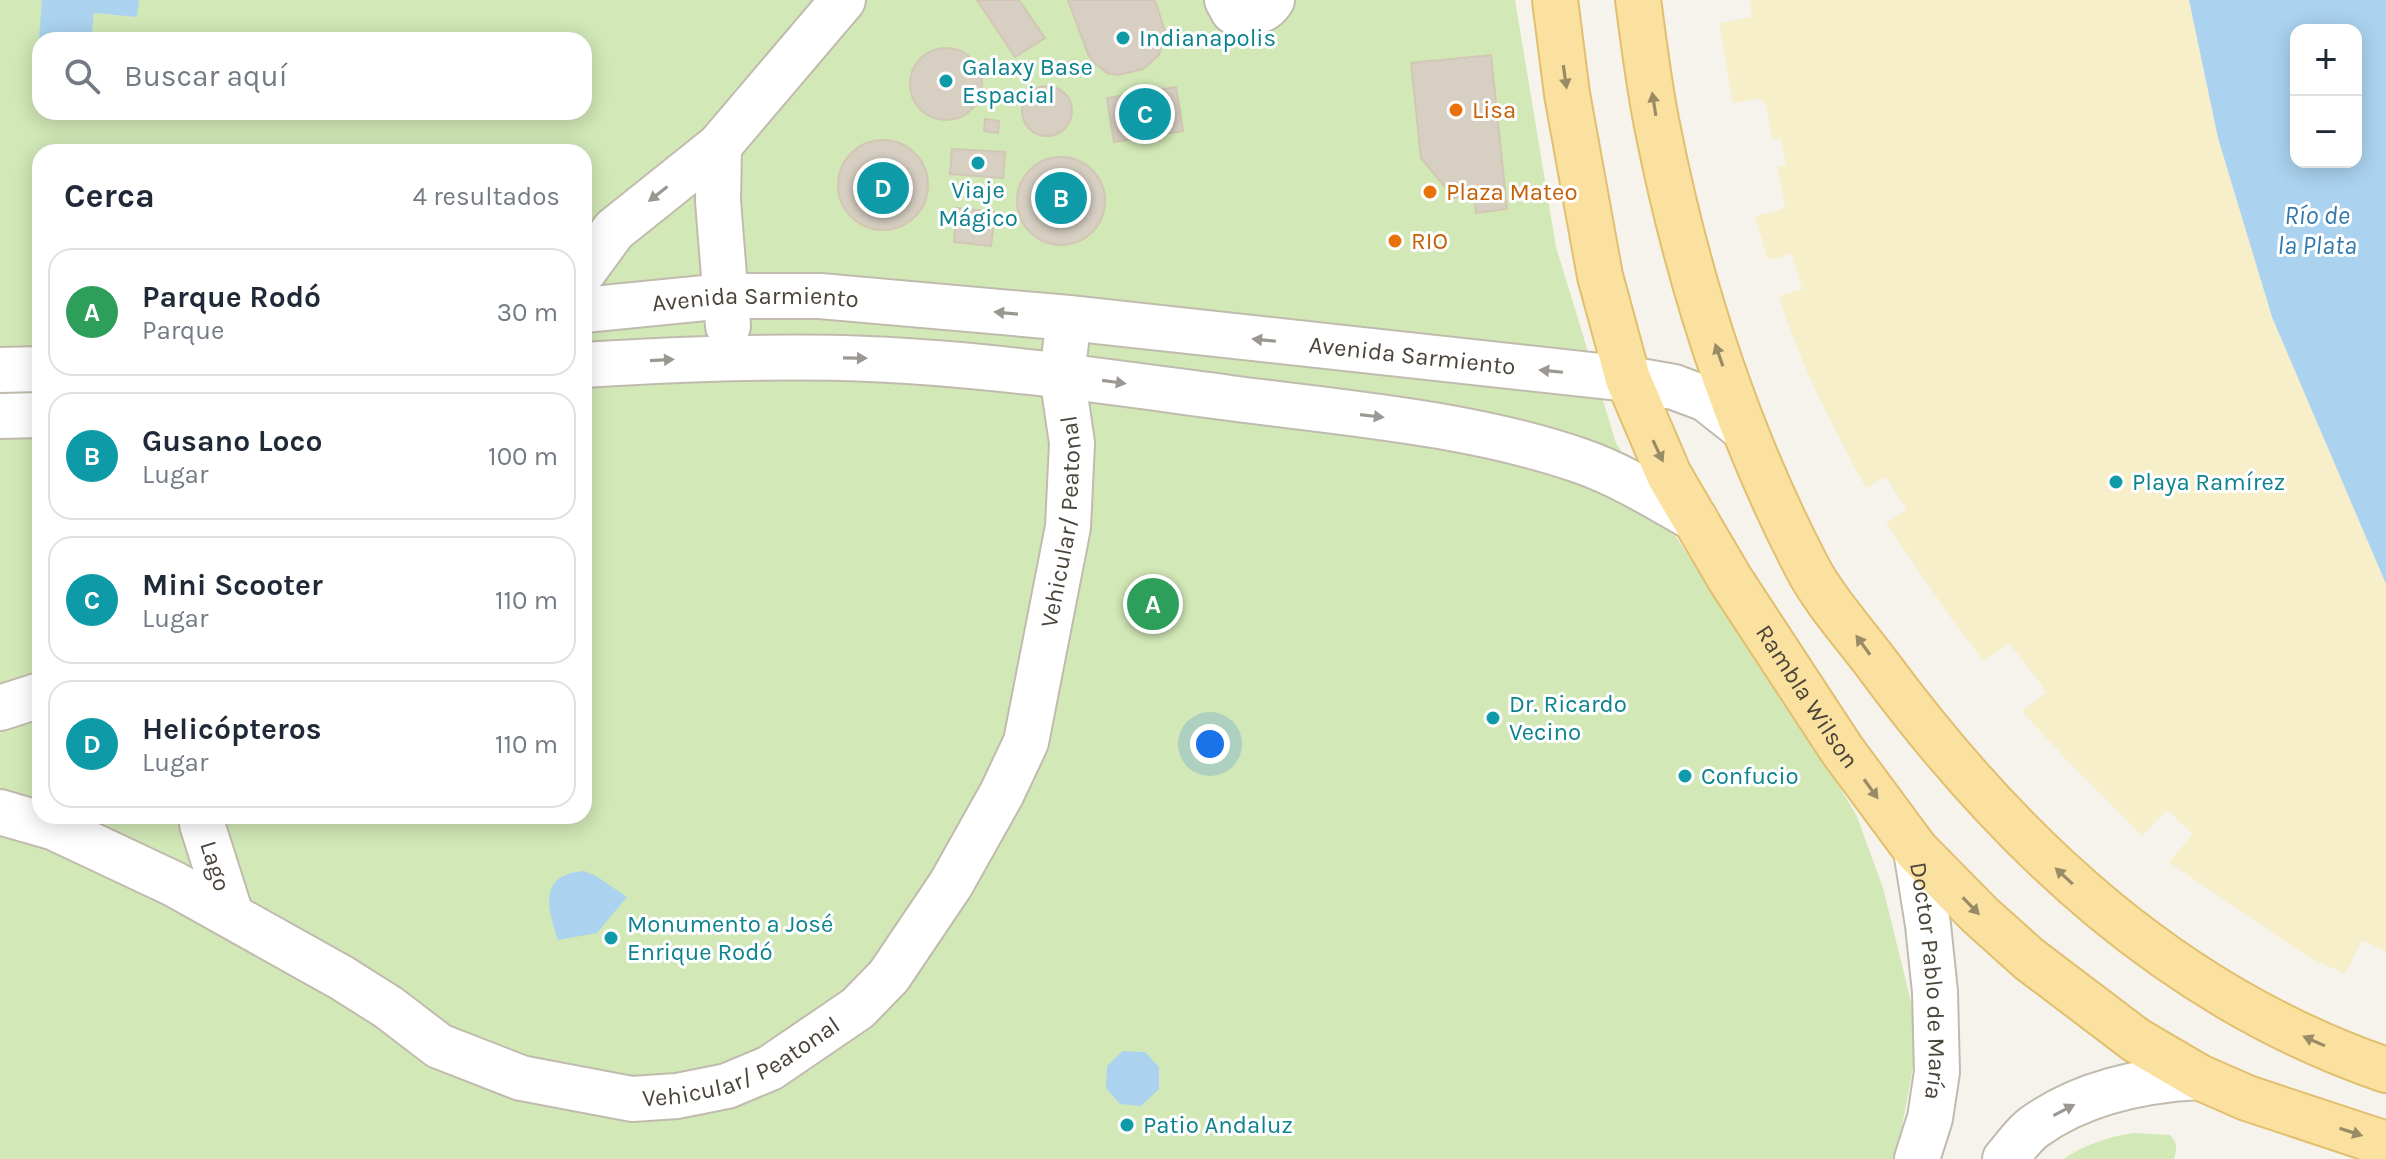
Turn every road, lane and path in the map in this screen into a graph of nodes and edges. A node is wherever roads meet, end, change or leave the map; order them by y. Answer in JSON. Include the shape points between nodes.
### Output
{"nodes":[{"id":1,"x":843,"y":0,"type":"edge"},
{"id":2,"x":1227,"y":0,"type":"edge"},
{"id":3,"x":1272,"y":0,"type":"edge"},
{"id":4,"x":1555,"y":0,"type":"edge"},
{"id":5,"x":1638,"y":0,"type":"edge"},
{"id":6,"x":719,"y":146,"type":"junction"},
{"id":7,"x":592,"y":260,"type":"edge"},
{"id":8,"x":725,"y":296,"type":"junction"},
{"id":9,"x":592,"y":309,"type":"edge"},
{"id":10,"x":1069,"y":318,"type":"junction"},
{"id":11,"x":731,"y":356,"type":"junction"},
{"id":12,"x":592,"y":365,"type":"edge"},
{"id":13,"x":32,"y":369,"type":"edge"},
{"id":14,"x":0,"y":370,"type":"edge"},
{"id":15,"x":1062,"y":375,"type":"junction"},
{"id":16,"x":1628,"y":379,"type":"junction"},
{"id":17,"x":32,"y":415,"type":"edge"},
{"id":18,"x":0,"y":416,"type":"edge"},
{"id":19,"x":1744,"y":429,"type":"junction"},
{"id":20,"x":1695,"y":519,"type":"junction"},
{"id":21,"x":32,"y":698,"type":"edge"},
{"id":22,"x":0,"y":708,"type":"edge"},
{"id":23,"x":0,"y":812,"type":"edge"},
{"id":24,"x":32,"y":821,"type":"edge"},
{"id":25,"x":41,"y":824,"type":"edge"},
{"id":26,"x":202,"y":824,"type":"edge"},
{"id":27,"x":1916,"y":850,"type":"junction"},
{"id":28,"x":231,"y":915,"type":"junction"},
{"id":29,"x":2386,"y":1070,"type":"edge"},
{"id":30,"x":2199,"y":1077,"type":"junction"},
{"id":31,"x":2386,"y":1144,"type":"edge"},
{"id":32,"x":1917,"y":1159,"type":"edge"},
{"id":33,"x":2005,"y":1159,"type":"edge"}],
"edges":[{"from":1,"to":6,"type":"street"},
{"from":2,"to":3,"type":"street","via":[[1233,11],[1244,14],[1259,11]]},
{"from":4,"to":16,"type":"main road","name":"Rambla Wilson","one_way":true,"via":[[1600,276]]},
{"from":19,"to":5,"type":"main road","one_way":true,"via":[[1687,257],[1658,128]]},
{"from":6,"to":7,"type":"street","one_way":true,"via":[[614,230]]},
{"from":6,"to":8,"type":"street"},
{"from":8,"to":9,"type":"street","name":"Avenida Sarmiento"},
{"from":10,"to":8,"type":"street","name":"Avenida Sarmiento","one_way":true,"via":[[820,296]]},
{"from":8,"to":11,"type":"street"},
{"from":10,"to":15,"type":"street"},
{"from":16,"to":10,"type":"street","name":"Avenida Sarmiento","one_way":true},
{"from":12,"to":11,"type":"street","one_way":true},
{"from":11,"to":15,"type":"street","one_way":true,"via":[[872,359]]},
{"from":13,"to":14,"type":"street"},
{"from":15,"to":20,"type":"street","one_way":true,"via":[[1384,418],[1528,445],[1617,476]]},
{"from":15,"to":28,"type":"street","name":"Vehicular/ Peatonal","via":[[1072,443],[1068,527],[1026,742],[951,884],[889,976],[858,1008],[792,1054],[727,1086],[677,1096],[632,1099],[521,1078],[439,1046],[376,1000]]},
{"from":16,"to":19,"type":"street","name":"Avenida Sarmiento","via":[[1706,399]]},
{"from":16,"to":20,"type":"main road","name":"Rambla Wilson","one_way":true,"via":[[1669,475]]},
{"from":17,"to":18,"type":"street"},
{"from":29,"to":19,"type":"main road","one_way":true,"via":[[2284,1028],[2220,994],[2091,900],[2001,816],[1909,708],[1809,571]]},
{"from":20,"to":27,"type":"main road","name":"Rambla Wilson","one_way":true,"via":[[1842,750]]},
{"from":21,"to":22,"type":"street"},
{"from":23,"to":24,"type":"street","name":"Vehicular/ Peatonal"},
{"from":25,"to":28,"type":"street","name":"Vehicular/ Peatonal"},
{"from":26,"to":28,"type":"street","name":"Lago"},
{"from":27,"to":30,"type":"main road","name":"Rambla Wilson","one_way":true,"via":[[2029,959],[2136,1040]]},
{"from":27,"to":32,"type":"street","name":"Doctor Pablo de María","via":[[1933,979],[1937,1072]]},
{"from":30,"to":31,"type":"main road","name":"Rambla Wilson","one_way":true},
{"from":33,"to":30,"type":"street","one_way":true,"via":[[2032,1128],[2087,1099],[2148,1082]]}]}
